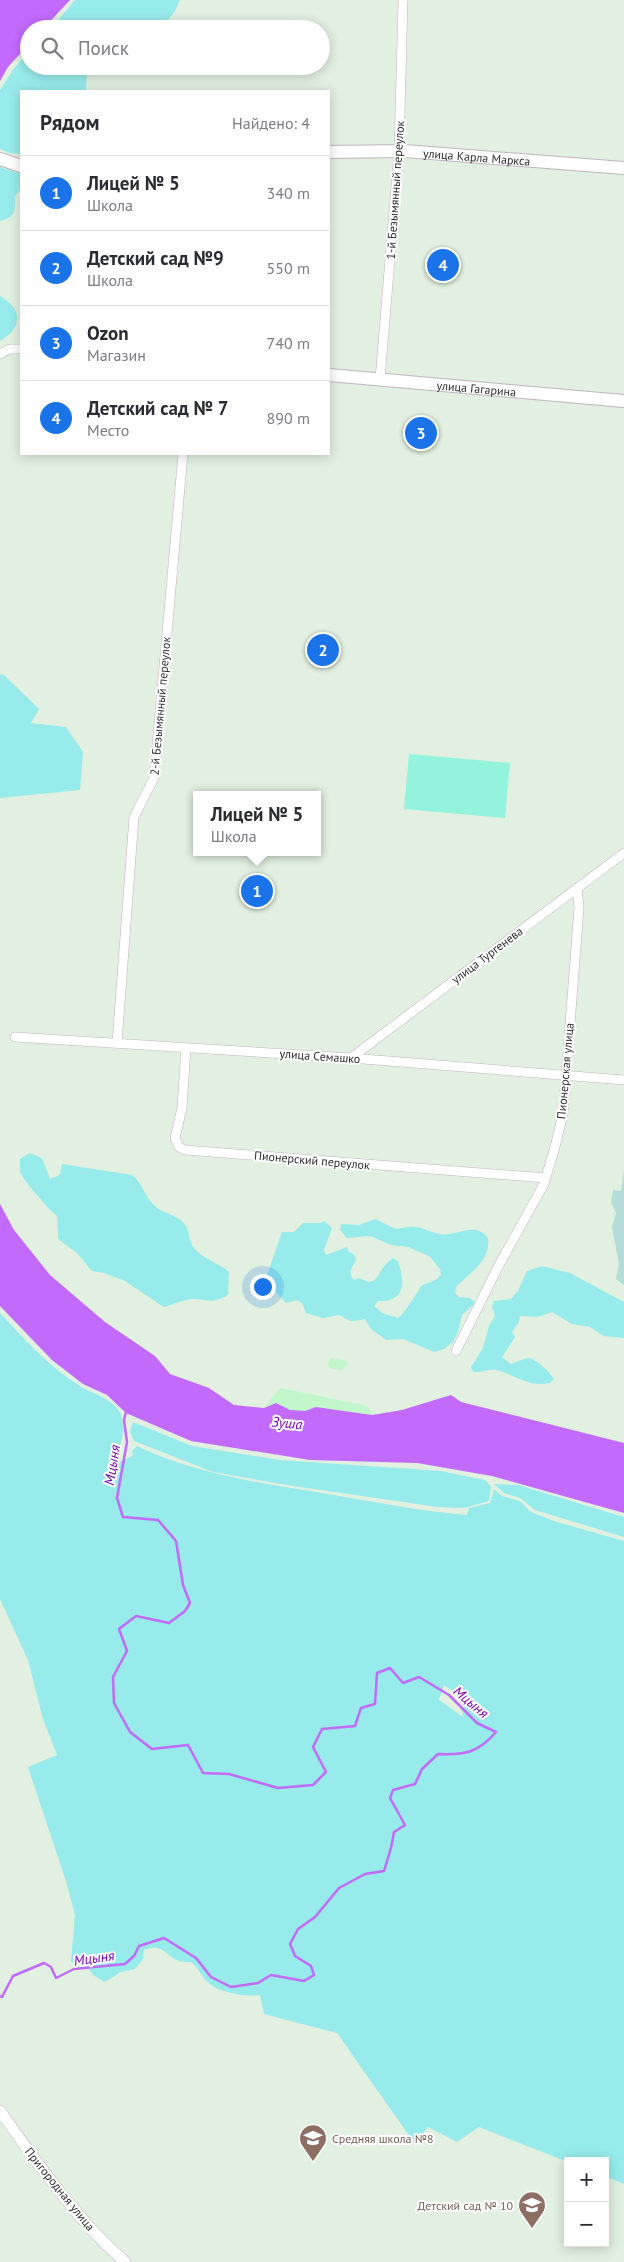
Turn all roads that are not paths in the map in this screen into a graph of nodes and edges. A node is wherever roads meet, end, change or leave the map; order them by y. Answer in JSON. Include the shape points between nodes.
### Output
{"nodes":[{"id":1,"x":403,"y":0,"type":"edge"},
{"id":2,"x":399,"y":151,"type":"junction"},
{"id":3,"x":330,"y":152,"type":"edge"},
{"id":4,"x":0,"y":160,"type":"edge"},
{"id":5,"x":19,"y":166,"type":"edge"},
{"id":6,"x":624,"y":168,"type":"edge"},
{"id":7,"x":20,"y":349,"type":"edge"},
{"id":8,"x":0,"y":354,"type":"edge"},
{"id":9,"x":330,"y":375,"type":"edge"},
{"id":10,"x":380,"y":379,"type":"junction"},
{"id":11,"x":624,"y":401,"type":"edge"},
{"id":12,"x":183,"y":455,"type":"edge"},
{"id":13,"x":624,"y":852,"type":"edge"},
{"id":14,"x":577,"y":888,"type":"junction"},
{"id":15,"x":15,"y":1037,"type":"dead end"},
{"id":16,"x":117,"y":1043,"type":"junction"},
{"id":17,"x":186,"y":1048,"type":"junction"},
{"id":18,"x":351,"y":1058,"type":"junction"},
{"id":19,"x":566,"y":1076,"type":"junction"},
{"id":20,"x":624,"y":1080,"type":"edge"},
{"id":21,"x":546,"y":1178,"type":"junction"},
{"id":22,"x":456,"y":1351,"type":"dead end"},
{"id":23,"x":0,"y":2111,"type":"edge"},
{"id":24,"x":125,"y":2262,"type":"edge"}],
"edges":[{"from":1,"to":2,"type":"street","name":"1-й Безымянный переулок"},
{"from":2,"to":3,"type":"main road","name":"улица Карла Маркса"},
{"from":2,"to":6,"type":"main road","name":"улица Карла Маркса"},
{"from":2,"to":10,"type":"street","name":"1-й Безымянный переулок"},
{"from":4,"to":5,"type":"main road"},
{"from":7,"to":8,"type":"street"},
{"from":9,"to":10,"type":"main road","name":"улица Гагарина"},
{"from":10,"to":11,"type":"main road","name":"улица Гагарина"},
{"from":12,"to":16,"type":"street","name":"2-й Безымянный переулок","via":[[154,778],[134,817]]},
{"from":13,"to":14,"type":"street","name":"улица Тургенева"},
{"from":14,"to":18,"type":"street","name":"улица Тургенева"},
{"from":14,"to":19,"type":"street","name":"Пионерская улица","via":[[579,908]]},
{"from":15,"to":16,"type":"street","name":"улица Семашко"},
{"from":16,"to":17,"type":"street","name":"улица Семашко"},
{"from":17,"to":18,"type":"street","name":"улица Семашко"},
{"from":17,"to":21,"type":"street","name":"Пионерский переулок","via":[[182,1108],[175,1138],[179,1147],[185,1150]]},
{"from":18,"to":19,"type":"street","name":"улица Семашко"},
{"from":19,"to":20,"type":"street","name":"улица Семашко"},
{"from":19,"to":21,"type":"street","name":"Пионерская улица","via":[[563,1114]]},
{"from":21,"to":22,"type":"street","name":"Пионерская улица"},
{"from":23,"to":24,"type":"street","name":"Пригородная улица","via":[[65,2198]]}]}
